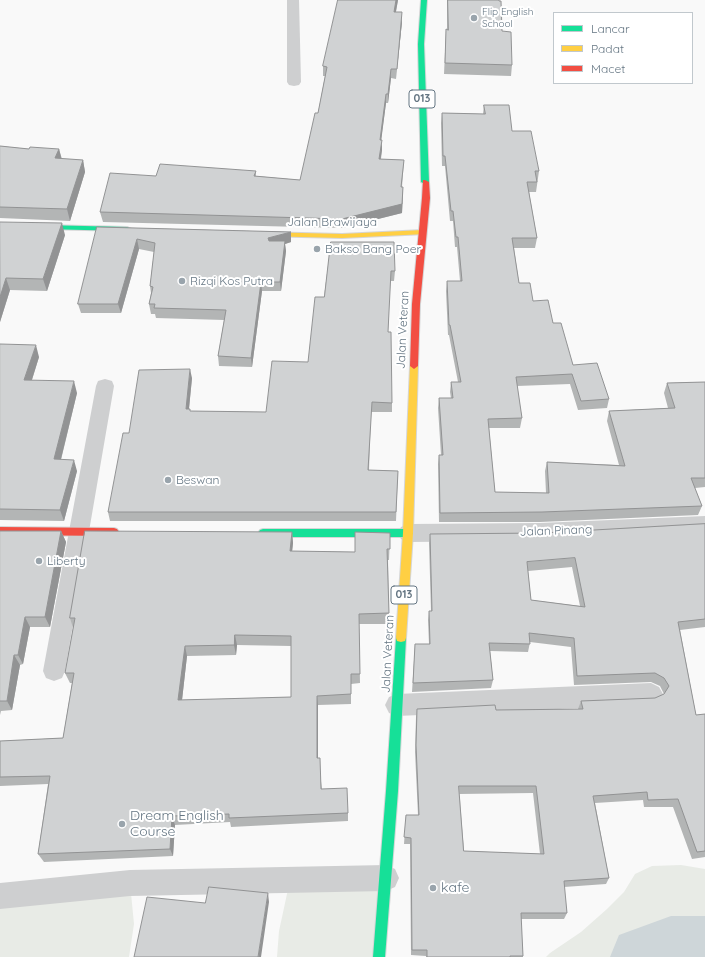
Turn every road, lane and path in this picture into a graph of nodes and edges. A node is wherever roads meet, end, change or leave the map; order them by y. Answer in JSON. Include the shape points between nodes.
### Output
{"nodes":[{"id":1,"x":293,"y":0,"type":"edge"},
{"id":2,"x":424,"y":0,"type":"edge"},
{"id":3,"x":294,"y":82,"type":"dead end"},
{"id":4,"x":0,"y":226,"type":"edge"},
{"id":5,"x":135,"y":230,"type":"edge"},
{"id":6,"x":423,"y":232,"type":"junction"},
{"id":7,"x":254,"y":233,"type":"edge"},
{"id":8,"x":105,"y":386,"type":"dead end"},
{"id":9,"x":705,"y":524,"type":"edge"},
{"id":10,"x":0,"y":531,"type":"edge"},
{"id":11,"x":78,"y":532,"type":"junction"},
{"id":12,"x":126,"y":532,"type":"edge"},
{"id":13,"x":251,"y":532,"type":"edge"},
{"id":14,"x":408,"y":533,"type":"junction"},
{"id":15,"x":54,"y":670,"type":"dead end"},
{"id":16,"x":651,"y":694,"type":"dead end"},
{"id":17,"x":397,"y":705,"type":"junction"},
{"id":18,"x":386,"y":878,"type":"junction"},
{"id":19,"x":0,"y":896,"type":"edge"},
{"id":20,"x":379,"y":957,"type":"edge"}],
"edges":[{"from":1,"to":3,"type":"street"},
{"from":2,"to":6,"type":"main road","number":"013","via":[[421,44],[426,198]]},
{"from":4,"to":5,"type":"main road"},
{"from":6,"to":7,"type":"main road","name":"Jalan Brawijaya","via":[[342,236]]},
{"from":6,"to":14,"type":"main road","name":"Jalan Veteran","number":"013","via":[[416,304]]},
{"from":8,"to":11,"type":"street"},
{"from":9,"to":14,"type":"street","name":"Jalan Pinang","via":[[540,532]]},
{"from":10,"to":11,"type":"main road"},
{"from":11,"to":12,"type":"main road"},
{"from":11,"to":15,"type":"street"},
{"from":13,"to":14,"type":"main road"},
{"from":14,"to":17,"type":"main road","name":"Jalan Veteran","number":"013"},
{"from":16,"to":17,"type":"street"},
{"from":17,"to":18,"type":"main road","name":"Jalan Veteran","number":"013"},
{"from":18,"to":19,"type":"street","via":[[130,883]]},
{"from":18,"to":20,"type":"main road","name":"Jalan Veteran","number":"013"}]}
